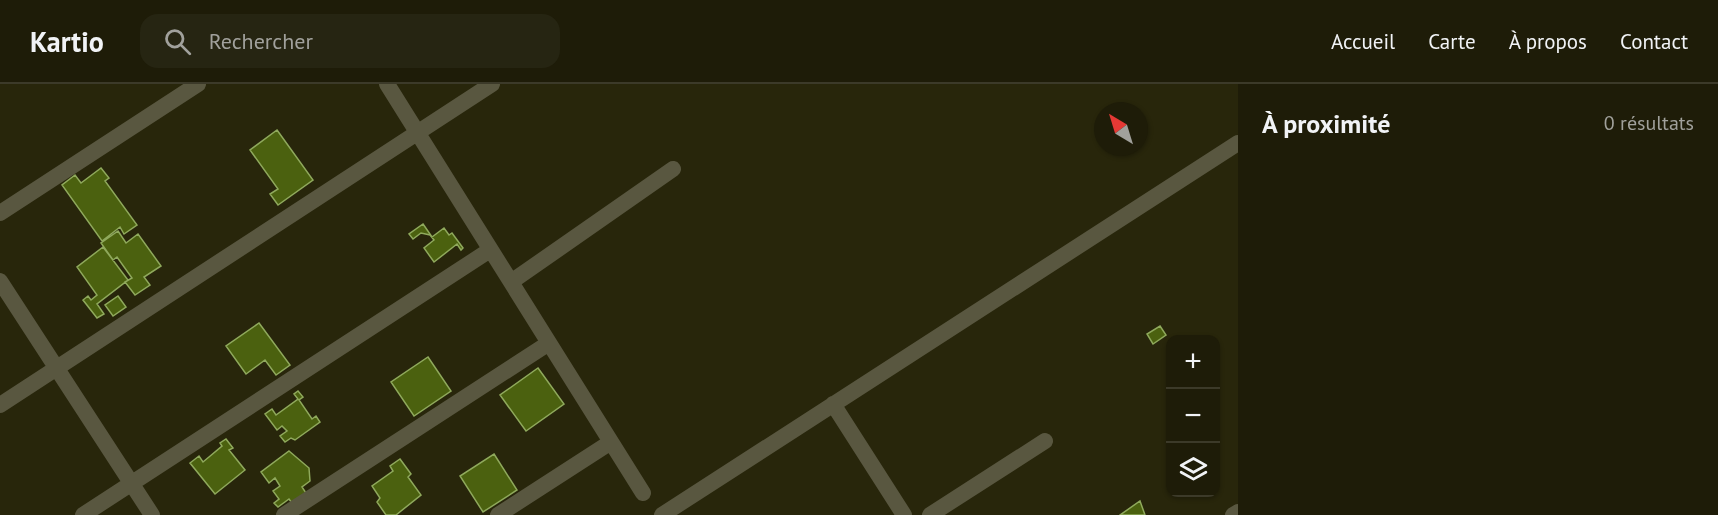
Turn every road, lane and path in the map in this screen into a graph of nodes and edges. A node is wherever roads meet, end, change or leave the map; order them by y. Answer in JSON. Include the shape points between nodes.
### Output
{"nodes":[{"id":1,"x":198,"y":84,"type":"edge"},
{"id":2,"x":387,"y":84,"type":"edge"},
{"id":3,"x":492,"y":84,"type":"edge"},
{"id":4,"x":417,"y":133,"type":"junction"},
{"id":5,"x":1238,"y":142,"type":"edge"},
{"id":6,"x":673,"y":170,"type":"dead end"},
{"id":7,"x":0,"y":213,"type":"edge"},
{"id":8,"x":490,"y":250,"type":"junction"},
{"id":9,"x":0,"y":281,"type":"edge"},
{"id":10,"x":511,"y":282,"type":"junction"},
{"id":11,"x":549,"y":343,"type":"junction"},
{"id":12,"x":56,"y":368,"type":"junction"},
{"id":13,"x":833,"y":404,"type":"junction"},
{"id":14,"x":0,"y":405,"type":"edge"},
{"id":15,"x":1045,"y":441,"type":"dead end"},
{"id":16,"x":611,"y":442,"type":"junction"},
{"id":17,"x":132,"y":484,"type":"junction"},
{"id":18,"x":643,"y":493,"type":"dead end"},
{"id":19,"x":1238,"y":512,"type":"edge"},
{"id":20,"x":83,"y":515,"type":"edge"},
{"id":21,"x":152,"y":515,"type":"edge"},
{"id":22,"x":284,"y":515,"type":"edge"},
{"id":23,"x":498,"y":515,"type":"edge"},
{"id":24,"x":662,"y":515,"type":"edge"},
{"id":25,"x":904,"y":515,"type":"edge"},
{"id":26,"x":930,"y":515,"type":"edge"},
{"id":27,"x":1233,"y":515,"type":"edge"}],
"edges":[{"from":1,"to":7,"type":"street"},
{"from":2,"to":4,"type":"street"},
{"from":3,"to":4,"type":"street"},
{"from":4,"to":8,"type":"street"},
{"from":4,"to":12,"type":"street"},
{"from":5,"to":13,"type":"street"},
{"from":6,"to":10,"type":"street"},
{"from":8,"to":10,"type":"street"},
{"from":8,"to":17,"type":"street"},
{"from":9,"to":12,"type":"street"},
{"from":10,"to":11,"type":"street"},
{"from":11,"to":16,"type":"street"},
{"from":11,"to":22,"type":"street"},
{"from":12,"to":14,"type":"street"},
{"from":12,"to":17,"type":"street"},
{"from":13,"to":24,"type":"street"},
{"from":13,"to":25,"type":"street"},
{"from":15,"to":26,"type":"street"},
{"from":16,"to":18,"type":"street"},
{"from":16,"to":23,"type":"street"},
{"from":17,"to":20,"type":"street"},
{"from":17,"to":21,"type":"street"},
{"from":19,"to":27,"type":"street"}]}
